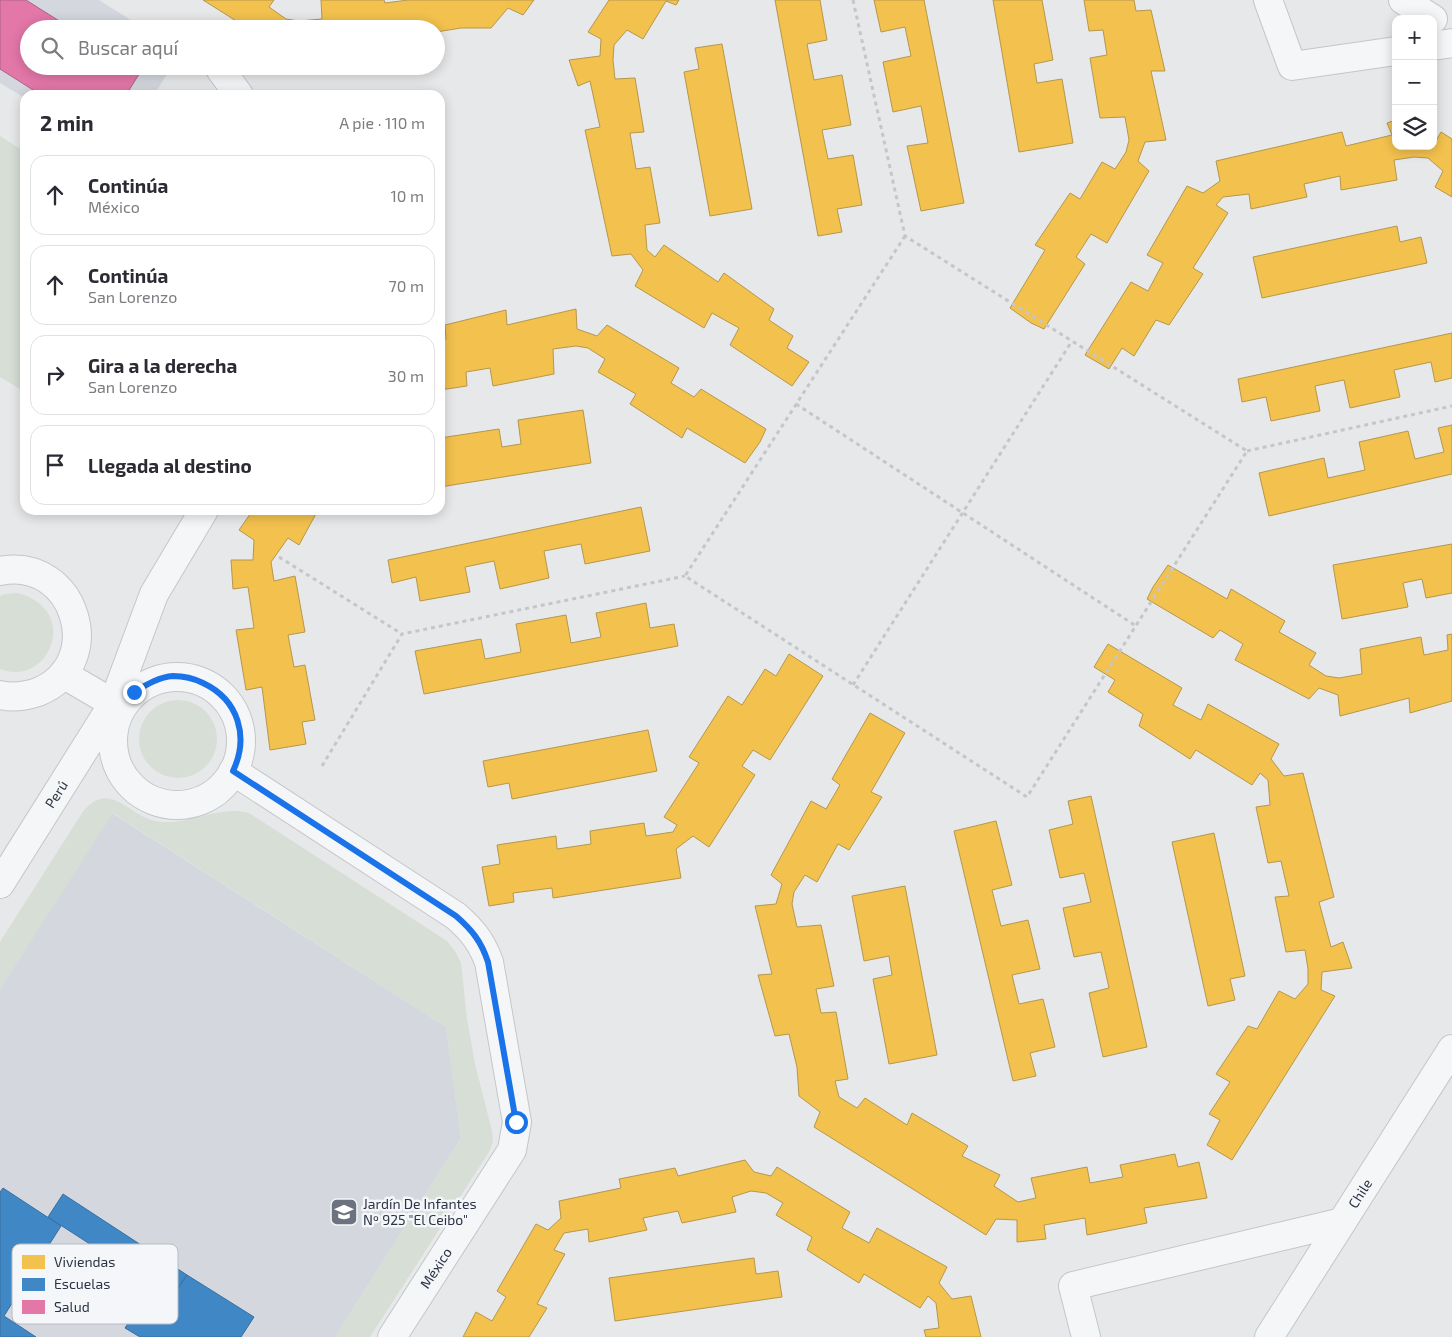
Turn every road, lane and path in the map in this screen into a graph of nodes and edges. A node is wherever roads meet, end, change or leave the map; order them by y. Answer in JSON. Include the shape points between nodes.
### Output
{"nodes":[{"id":1,"x":853,"y":0,"type":"edge"},
{"id":2,"x":1268,"y":0,"type":"edge"},
{"id":3,"x":1403,"y":0,"type":"edge"},
{"id":4,"x":1427,"y":15,"type":"edge"},
{"id":5,"x":1437,"y":22,"type":"edge"},
{"id":6,"x":1452,"y":31,"type":"edge"},
{"id":7,"x":1452,"y":43,"type":"edge"},
{"id":8,"x":1437,"y":45,"type":"edge"},
{"id":9,"x":1392,"y":52,"type":"edge"},
{"id":10,"x":224,"y":75,"type":"edge"},
{"id":11,"x":235,"y":90,"type":"edge"},
{"id":12,"x":905,"y":236,"type":"junction"},
{"id":13,"x":1072,"y":341,"type":"junction"},
{"id":14,"x":796,"y":404,"type":"junction"},
{"id":15,"x":1452,"y":406,"type":"edge"},
{"id":16,"x":1247,"y":452,"type":"junction"},
{"id":17,"x":963,"y":512,"type":"junction"},
{"id":18,"x":201,"y":515,"type":"edge"},
{"id":19,"x":279,"y":557,"type":"dead end"},
{"id":20,"x":0,"y":571,"type":"edge"},
{"id":21,"x":684,"y":576,"type":"junction"},
{"id":22,"x":1136,"y":626,"type":"junction"},
{"id":23,"x":402,"y":634,"type":"junction"},
{"id":24,"x":62,"y":674,"type":"junction"},
{"id":25,"x":853,"y":685,"type":"junction"},
{"id":26,"x":0,"y":695,"type":"edge"},
{"id":27,"x":117,"y":706,"type":"junction"},
{"id":28,"x":322,"y":766,"type":"dead end"},
{"id":29,"x":233,"y":771,"type":"junction"},
{"id":30,"x":0,"y":884,"type":"edge"},
{"id":31,"x":1452,"y":1049,"type":"edge"},
{"id":32,"x":1342,"y":1222,"type":"junction"},
{"id":33,"x":392,"y":1337,"type":"edge"},
{"id":34,"x":1086,"y":1337,"type":"edge"},
{"id":35,"x":1269,"y":1337,"type":"edge"}],
"edges":[{"from":1,"to":12,"type":"path"},
{"from":2,"to":9,"type":"street","via":[[1292,66]]},
{"from":3,"to":4,"type":"street"},
{"from":5,"to":6,"type":"street"},
{"from":7,"to":8,"type":"street"},
{"from":10,"to":11,"type":"street"},
{"from":12,"to":13,"type":"path"},
{"from":12,"to":14,"type":"path"},
{"from":13,"to":16,"type":"path"},
{"from":13,"to":17,"type":"path"},
{"from":14,"to":17,"type":"path"},
{"from":14,"to":21,"type":"path"},
{"from":15,"to":16,"type":"path"},
{"from":16,"to":22,"type":"path"},
{"from":17,"to":22,"type":"path"},
{"from":17,"to":25,"type":"path"},
{"from":18,"to":27,"type":"street","via":[[154,594]]},
{"from":19,"to":23,"type":"path"},
{"from":20,"to":24,"type":"street","via":[[31,572],[50,580],[65,595],[75,614],[77,635],[74,655]]},
{"from":21,"to":23,"type":"path"},
{"from":21,"to":25,"type":"path"},
{"from":22,"to":25,"type":"path","via":[[1026,797]]},
{"from":23,"to":28,"type":"path"},
{"from":24,"to":26,"type":"street","via":[[47,688],[27,696]]},
{"from":24,"to":27,"type":"street"},
{"from":27,"to":29,"type":"street","via":[[152,681],[173,676],[194,679],[214,688],[229,703],[238,721],[241,742],[239,759]]},
{"from":27,"to":29,"type":"street","via":[[112,749],[119,769],[131,786],[149,798],[169,805],[190,803],[210,796]]},
{"from":27,"to":30,"type":"street","name":"Perú"},
{"from":29,"to":33,"type":"street","name":"México","via":[[456,916],[472,930],[488,962],[516,1122],[512,1150]]},
{"from":31,"to":32,"type":"street","name":"Chile"},
{"from":32,"to":34,"type":"street","via":[[1073,1286]]},
{"from":32,"to":35,"type":"street","name":"Chile"}]}
